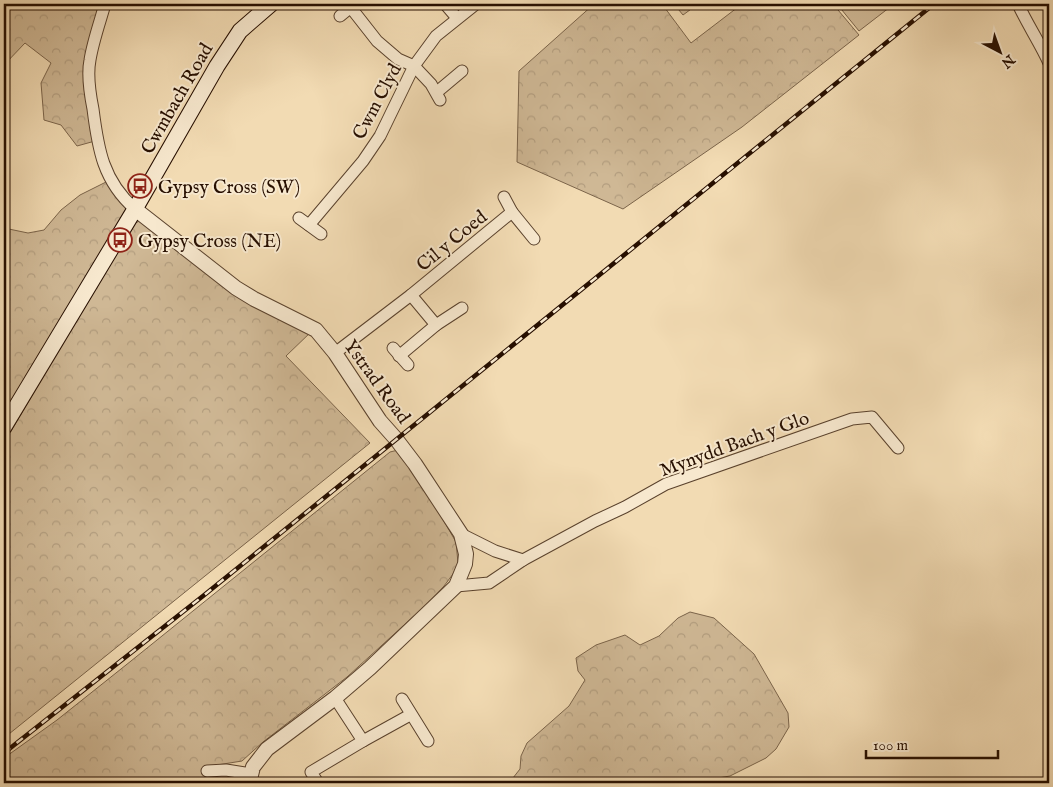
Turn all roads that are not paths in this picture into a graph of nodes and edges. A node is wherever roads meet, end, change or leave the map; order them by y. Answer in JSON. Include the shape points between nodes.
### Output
{"nodes":[{"id":1,"x":104,"y":4,"type":"edge"},
{"id":2,"x":271,"y":4,"type":"edge"},
{"id":3,"x":445,"y":4,"type":"edge"},
{"id":4,"x":476,"y":4,"type":"edge"},
{"id":5,"x":1018,"y":4,"type":"edge"},
{"id":6,"x":350,"y":6,"type":"edge"},
{"id":7,"x":340,"y":16,"type":"dead end"},
{"id":8,"x":456,"y":18,"type":"junction"},
{"id":9,"x":1049,"y":63,"type":"edge"},
{"id":10,"x":414,"y":66,"type":"junction"},
{"id":11,"x":462,"y":71,"type":"dead end"},
{"id":12,"x":504,"y":197,"type":"dead end"},
{"id":13,"x":135,"y":209,"type":"junction"},
{"id":14,"x":512,"y":212,"type":"junction"},
{"id":15,"x":299,"y":218,"type":"dead end"},
{"id":16,"x":309,"y":225,"type":"junction"},
{"id":17,"x":321,"y":234,"type":"dead end"},
{"id":18,"x":534,"y":239,"type":"dead end"},
{"id":19,"x":411,"y":295,"type":"junction"},
{"id":20,"x":462,"y":308,"type":"dead end"},
{"id":21,"x":436,"y":325,"type":"junction"},
{"id":22,"x":335,"y":353,"type":"junction"},
{"id":23,"x":408,"y":365,"type":"dead end"},
{"id":24,"x":4,"y":427,"type":"edge"},
{"id":25,"x":898,"y":448,"type":"dead end"},
{"id":26,"x":461,"y":534,"type":"junction"},
{"id":27,"x":523,"y":560,"type":"junction"},
{"id":28,"x":456,"y":586,"type":"junction"},
{"id":29,"x":335,"y":698,"type":"junction"},
{"id":30,"x":402,"y":699,"type":"dead end"},
{"id":31,"x":410,"y":715,"type":"junction"},
{"id":32,"x":363,"y":741,"type":"junction"},
{"id":33,"x":428,"y":741,"type":"dead end"},
{"id":34,"x":207,"y":771,"type":"dead end"},
{"id":35,"x":250,"y":779,"type":"edge"},
{"id":36,"x":318,"y":783,"type":"edge"}],
"edges":[{"from":1,"to":13,"type":"street","name":"Ystrad Road","via":[[90,61],[90,92],[103,164],[121,197]]},
{"from":2,"to":13,"type":"main road","name":"Cwmbach Road","via":[[240,31]]},
{"from":3,"to":8,"type":"street"},
{"from":4,"to":8,"type":"street","name":"Cwm Clyd"},
{"from":5,"to":9,"type":"street"},
{"from":6,"to":7,"type":"street"},
{"from":6,"to":10,"type":"street","via":[[384,47],[398,59]]},
{"from":8,"to":10,"type":"street","name":"Cwm Clyd","via":[[436,36]]},
{"from":10,"to":11,"type":"street","via":[[438,96]]},
{"from":10,"to":16,"type":"street","name":"Cwm Clyd","via":[[380,136]]},
{"from":12,"to":14,"type":"street","name":"Cil y Coed"},
{"from":13,"to":22,"type":"street","name":"Ystrad Road","via":[[236,288],[316,330]]},
{"from":13,"to":24,"type":"main road","name":"Cwmbach Road"},
{"from":14,"to":18,"type":"street","name":"Cil y Coed"},
{"from":14,"to":19,"type":"street","name":"Cil y Coed"},
{"from":15,"to":16,"type":"street"},
{"from":16,"to":17,"type":"street"},
{"from":19,"to":21,"type":"street","name":"Cil y Coed"},
{"from":19,"to":22,"type":"street","name":"Cil y Coed"},
{"from":20,"to":21,"type":"street"},
{"from":21,"to":23,"type":"street","via":[[396,352]]},
{"from":22,"to":26,"type":"street","name":"Ystrad Road"},
{"from":25,"to":27,"type":"street","name":"Mynydd Bach y Glo","via":[[872,418],[852,419],[666,484]]},
{"from":26,"to":27,"type":"street","via":[[495,551]]},
{"from":26,"to":28,"type":"street","name":"Ystrad Road","via":[[465,559]]},
{"from":27,"to":28,"type":"street","name":"Mynydd Bach y Glo","via":[[489,583]]},
{"from":28,"to":29,"type":"street","name":"Ystrad Road"},
{"from":29,"to":32,"type":"street"},
{"from":29,"to":35,"type":"street","name":"Ystrad Road","via":[[267,749],[256,762]]},
{"from":30,"to":31,"type":"street"},
{"from":31,"to":32,"type":"street"},
{"from":31,"to":33,"type":"street"},
{"from":32,"to":36,"type":"street","via":[[307,775]]},
{"from":34,"to":35,"type":"street","via":[[226,770]]}]}
